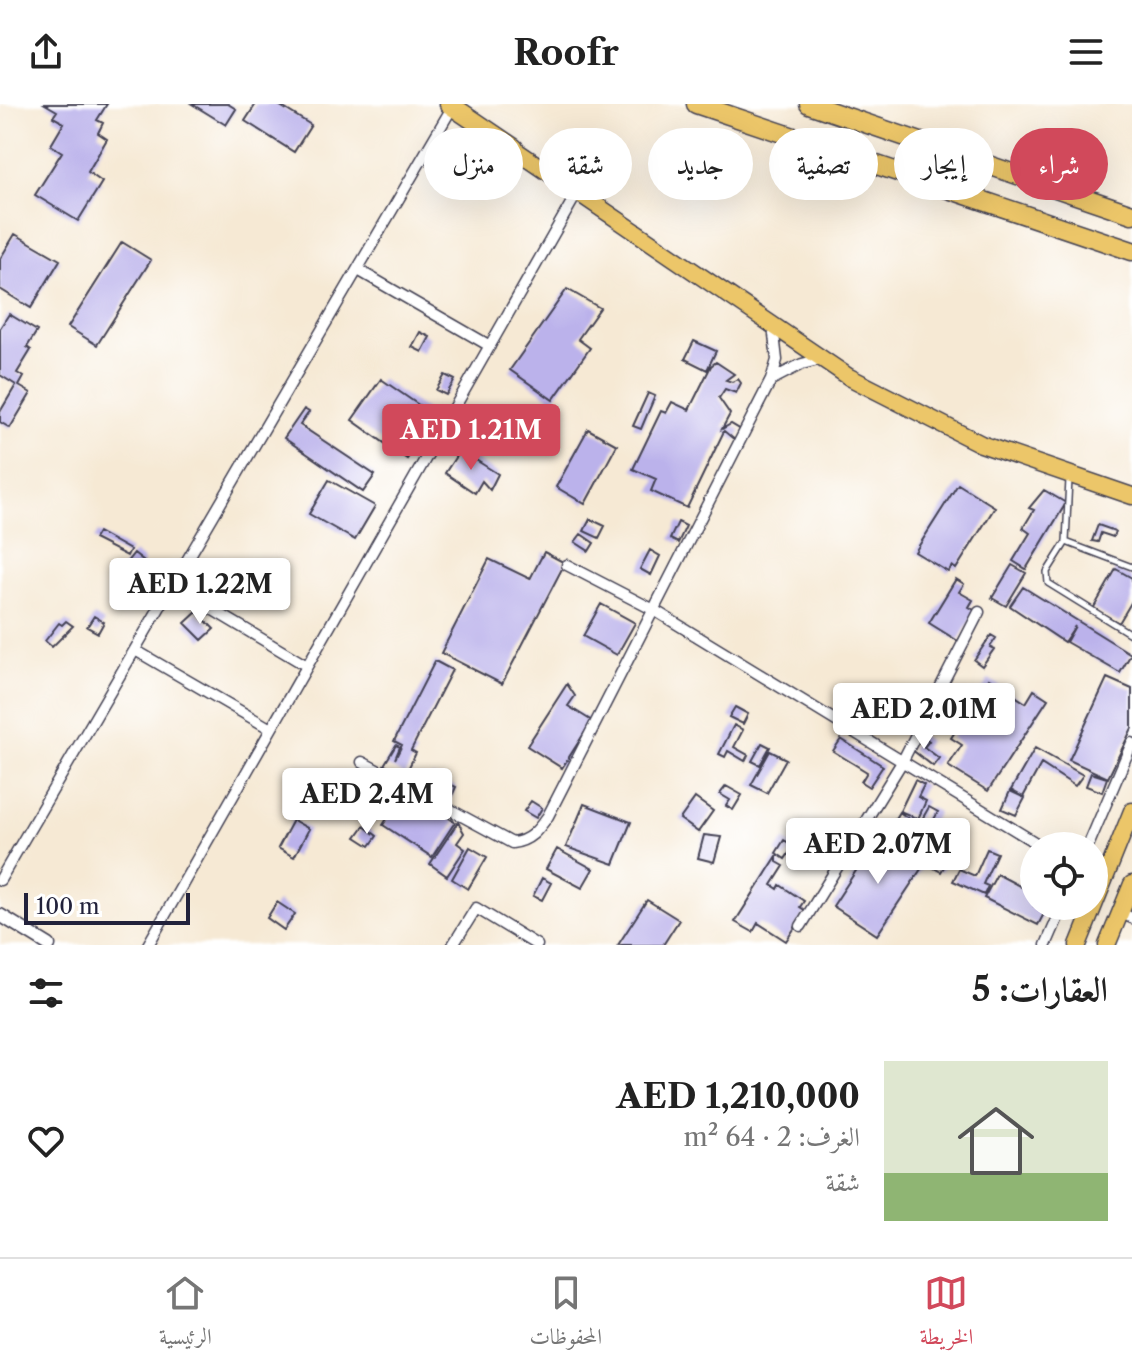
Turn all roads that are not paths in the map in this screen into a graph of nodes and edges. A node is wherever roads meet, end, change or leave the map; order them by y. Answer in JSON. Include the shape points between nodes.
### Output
{"nodes":[{"id":1,"x":696,"y":104,"type":"edge"},
{"id":2,"x":809,"y":104,"type":"edge"},
{"id":3,"x":446,"y":106,"type":"edge"},
{"id":4,"x":482,"y":128,"type":"edge"},
{"id":5,"x":573,"y":200,"type":"edge"},
{"id":6,"x":587,"y":200,"type":"edge"},
{"id":7,"x":1132,"y":214,"type":"edge"},
{"id":8,"x":1132,"y":251,"type":"edge"},
{"id":9,"x":358,"y":270,"type":"junction"},
{"id":10,"x":773,"y":326,"type":"junction"},
{"id":11,"x":490,"y":346,"type":"junction"},
{"id":12,"x":822,"y":359,"type":"junction"},
{"id":13,"x":771,"y":380,"type":"junction"},
{"id":14,"x":1070,"y":474,"type":"junction"},
{"id":15,"x":1132,"y":496,"type":"edge"},
{"id":16,"x":1066,"y":542,"type":"junction"},
{"id":17,"x":567,"y":565,"type":"dead end"},
{"id":18,"x":1132,"y":567,"type":"edge"},
{"id":19,"x":173,"y":586,"type":"junction"},
{"id":20,"x":654,"y":610,"type":"junction"},
{"id":21,"x":979,"y":612,"type":"dead end"},
{"id":22,"x":1132,"y":635,"type":"edge"},
{"id":23,"x":135,"y":650,"type":"junction"},
{"id":24,"x":307,"y":666,"type":"junction"},
{"id":25,"x":271,"y":729,"type":"junction"},
{"id":26,"x":1132,"y":743,"type":"edge"},
{"id":27,"x":362,"y":762,"type":"dead end"},
{"id":28,"x":902,"y":762,"type":"junction"},
{"id":29,"x":1132,"y":811,"type":"edge"},
{"id":30,"x":1094,"y":832,"type":"edge"},
{"id":31,"x":1020,"y":833,"type":"edge"},
{"id":32,"x":1108,"y":864,"type":"edge"},
{"id":33,"x":0,"y":880,"type":"edge"},
{"id":34,"x":1132,"y":884,"type":"edge"},
{"id":35,"x":0,"y":915,"type":"edge"},
{"id":36,"x":1126,"y":916,"type":"edge"},
{"id":37,"x":1057,"y":920,"type":"edge"},
{"id":38,"x":1086,"y":920,"type":"edge"},
{"id":39,"x":801,"y":926,"type":"dead end"},
{"id":40,"x":49,"y":945,"type":"edge"},
{"id":41,"x":148,"y":945,"type":"edge"},
{"id":42,"x":453,"y":945,"type":"edge"},
{"id":43,"x":537,"y":945,"type":"edge"},
{"id":44,"x":1046,"y":945,"type":"edge"},
{"id":45,"x":1078,"y":945,"type":"edge"},
{"id":46,"x":1107,"y":945,"type":"edge"}],
"edges":[{"from":1,"to":8,"type":"highway"},
{"from":2,"to":7,"type":"highway"},
{"from":3,"to":4,"type":"highway"},
{"from":3,"to":9,"type":"street"},
{"from":5,"to":11,"type":"street"},
{"from":6,"to":10,"type":"main road"},
{"from":9,"to":11,"type":"street"},
{"from":9,"to":19,"type":"street"},
{"from":10,"to":12,"type":"main road"},
{"from":10,"to":13,"type":"street","via":[[777,360]]},
{"from":11,"to":24,"type":"street"},
{"from":12,"to":13,"type":"street"},
{"from":12,"to":14,"type":"main road","via":[[981,444]]},
{"from":13,"to":20,"type":"street"},
{"from":14,"to":15,"type":"main road"},
{"from":14,"to":16,"type":"lane"},
{"from":16,"to":18,"type":"lane"},
{"from":16,"to":22,"type":"lane","via":[[1047,572],[1048,583]]},
{"from":17,"to":20,"type":"street"},
{"from":19,"to":23,"type":"street"},
{"from":19,"to":24,"type":"street"},
{"from":20,"to":27,"type":"street","via":[[548,816],[524,842],[493,836]]},
{"from":20,"to":28,"type":"street"},
{"from":21,"to":28,"type":"street"},
{"from":23,"to":25,"type":"street"},
{"from":23,"to":33,"type":"street"},
{"from":24,"to":25,"type":"street"},
{"from":25,"to":41,"type":"street"},
{"from":26,"to":30,"type":"street"},
{"from":28,"to":31,"type":"street"},
{"from":28,"to":39,"type":"street"},
{"from":29,"to":32,"type":"main road"},
{"from":34,"to":36,"type":"main road"},
{"from":35,"to":40,"type":"street"},
{"from":36,"to":46,"type":"main road"},
{"from":37,"to":44,"type":"street"},
{"from":38,"to":45,"type":"main road"},
{"from":42,"to":43,"type":"street","via":[[476,908]]}]}
